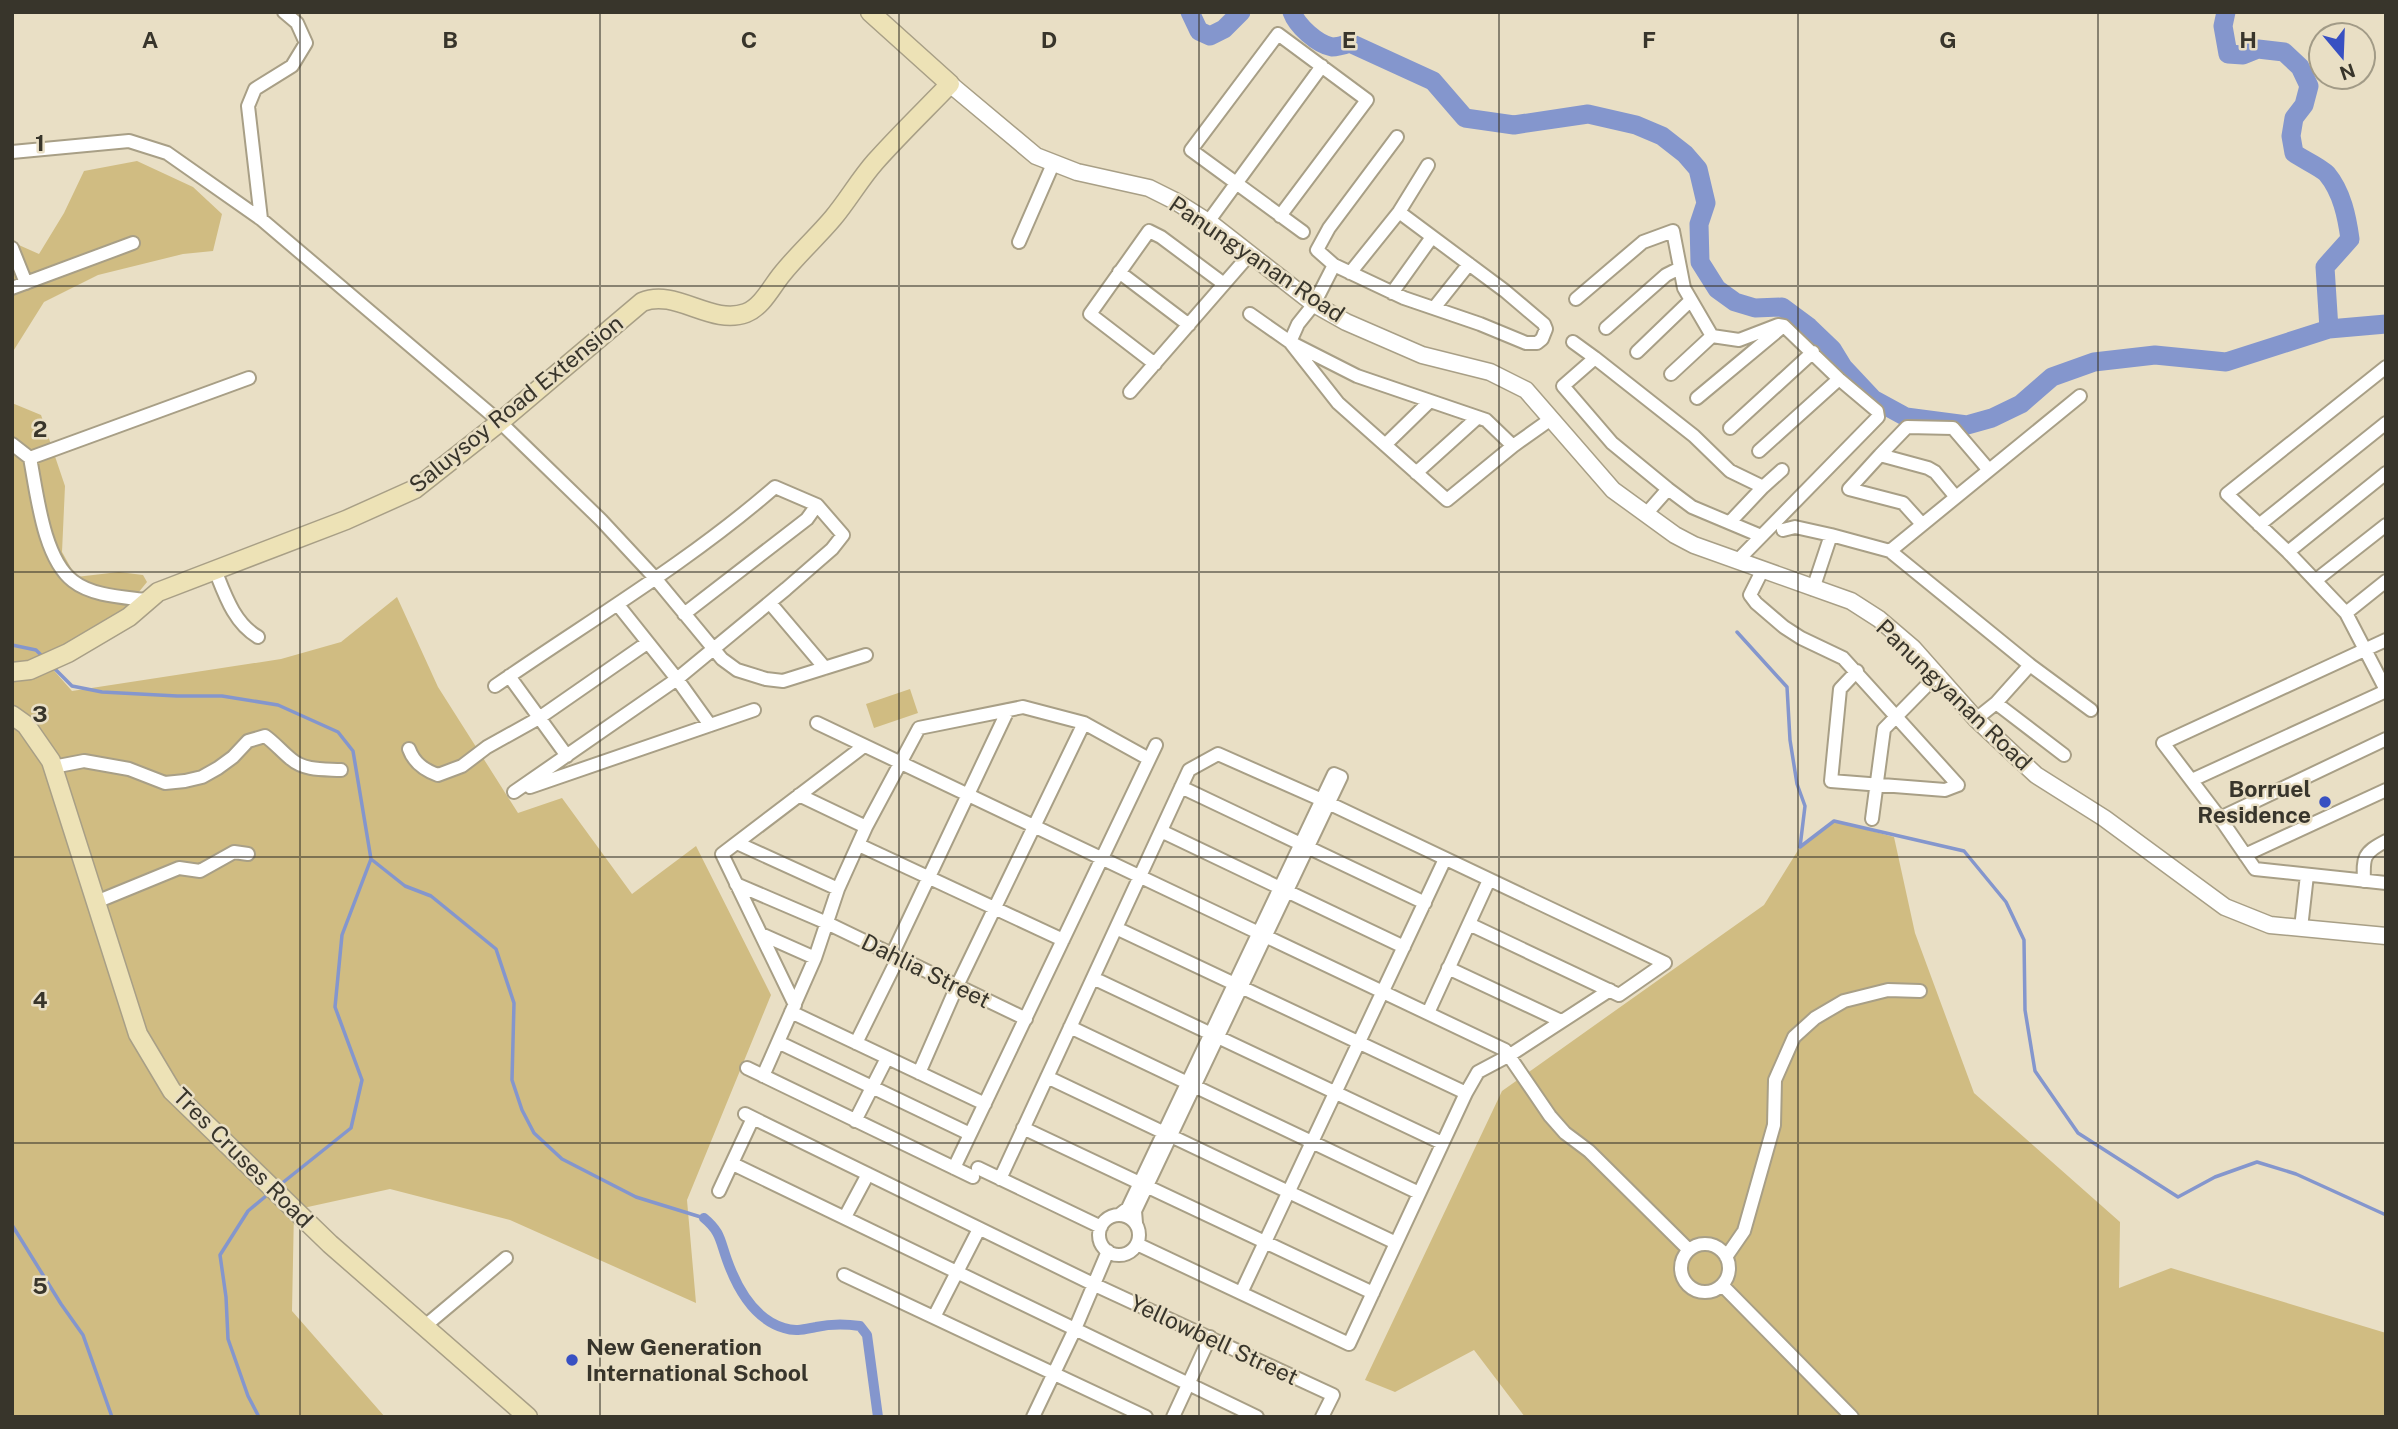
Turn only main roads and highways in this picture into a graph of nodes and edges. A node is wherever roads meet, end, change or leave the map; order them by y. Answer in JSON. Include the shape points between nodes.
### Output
{"nodes":[{"id":1,"x":870,"y":12,"type":"edge"},
{"id":2,"x":950,"y":84,"type":"joint"},
{"id":3,"x":12,"y":672,"type":"edge"},
{"id":4,"x":12,"y":715,"type":"edge"},
{"id":5,"x":528,"y":1417,"type":"edge"}],
"edges":[{"from":1,"to":2,"type":"main road","name":"Panungyanan Road"},
{"from":2,"to":3,"type":"main road","name":"Saluysoy Road Extension","via":[[871,167],[755,308],[732,315],[664,298],[642,302],[415,488],[158,592],[129,617],[68,653],[30,670]]},
{"from":4,"to":5,"type":"main road","name":"Tres Cruses Road","via":[[26,725],[53,766],[138,1034],[172,1091],[330,1244]]}]}
